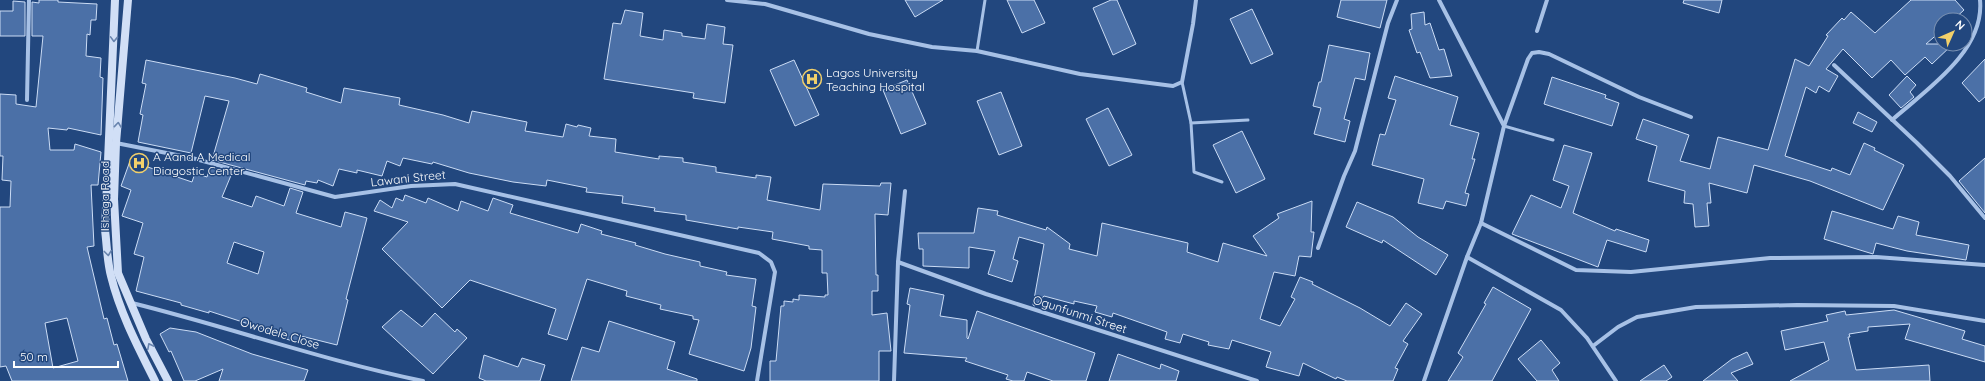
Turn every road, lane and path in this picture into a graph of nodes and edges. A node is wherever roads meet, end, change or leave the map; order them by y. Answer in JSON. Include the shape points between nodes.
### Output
{"nodes":[{"id":1,"x":29,"y":0,"type":"edge"},
{"id":2,"x":115,"y":0,"type":"edge"},
{"id":3,"x":128,"y":0,"type":"edge"},
{"id":4,"x":727,"y":0,"type":"edge"},
{"id":5,"x":985,"y":0,"type":"edge"},
{"id":6,"x":1196,"y":0,"type":"edge"},
{"id":7,"x":1397,"y":0,"type":"edge"},
{"id":8,"x":1439,"y":0,"type":"edge"},
{"id":9,"x":1547,"y":0,"type":"edge"},
{"id":10,"x":1980,"y":0,"type":"edge"},
{"id":11,"x":766,"y":2,"type":"edge"},
{"id":12,"x":1537,"y":31,"type":"dead end"},
{"id":13,"x":977,"y":51,"type":"junction"},
{"id":14,"x":1834,"y":65,"type":"dead end"},
{"id":15,"x":1182,"y":82,"type":"junction"},
{"id":16,"x":27,"y":100,"type":"dead end"},
{"id":17,"x":1691,"y":117,"type":"dead end"},
{"id":18,"x":1248,"y":120,"type":"dead end"},
{"id":19,"x":1892,"y":120,"type":"junction"},
{"id":20,"x":1191,"y":123,"type":"junction"},
{"id":21,"x":1504,"y":126,"type":"junction"},
{"id":22,"x":1553,"y":140,"type":"dead end"},
{"id":23,"x":116,"y":143,"type":"junction"},
{"id":24,"x":1222,"y":182,"type":"dead end"},
{"id":25,"x":905,"y":191,"type":"dead end"},
{"id":26,"x":1985,"y":218,"type":"edge"},
{"id":27,"x":1481,"y":224,"type":"junction"},
{"id":28,"x":1318,"y":248,"type":"dead end"},
{"id":29,"x":1467,"y":257,"type":"junction"},
{"id":30,"x":898,"y":262,"type":"junction"},
{"id":31,"x":1985,"y":265,"type":"edge"},
{"id":32,"x":132,"y":302,"type":"junction"},
{"id":33,"x":1985,"y":320,"type":"edge"},
{"id":34,"x":1593,"y":346,"type":"junction"},
{"id":35,"x":155,"y":381,"type":"edge"},
{"id":36,"x":168,"y":381,"type":"edge"},
{"id":37,"x":423,"y":381,"type":"edge"},
{"id":38,"x":757,"y":381,"type":"edge"},
{"id":39,"x":894,"y":381,"type":"edge"},
{"id":40,"x":1257,"y":381,"type":"edge"},
{"id":41,"x":1424,"y":381,"type":"edge"},
{"id":42,"x":1616,"y":381,"type":"edge"}],
"edges":[{"from":1,"to":16,"type":"street"},
{"from":2,"to":35,"type":"main road","name":"Ishaga Road","one_way":true,"via":[[105,230],[110,275],[119,304]]},
{"from":23,"to":3,"type":"main road","name":"Ishaga Road","one_way":true},
{"from":4,"to":11,"type":"street"},
{"from":5,"to":13,"type":"lane"},
{"from":6,"to":15,"type":"street"},
{"from":7,"to":28,"type":"street","via":[[1388,23],[1355,151]]},
{"from":8,"to":21,"type":"street"},
{"from":9,"to":12,"type":"street"},
{"from":10,"to":19,"type":"street","via":[[1978,28],[1950,70]]},
{"from":11,"to":13,"type":"street","via":[[869,34],[932,47]]},
{"from":13,"to":15,"type":"street","via":[[1080,74],[1173,86]]},
{"from":14,"to":19,"type":"street"},
{"from":15,"to":20,"type":"lane"},
{"from":17,"to":21,"type":"street","via":[[1639,97],[1550,54],[1539,52],[1532,53],[1528,59]]},
{"from":18,"to":20,"type":"lane"},
{"from":19,"to":26,"type":"street","via":[[1918,142]]},
{"from":20,"to":24,"type":"lane","via":[[1194,172]]},
{"from":21,"to":22,"type":"lane"},
{"from":21,"to":27,"type":"street"},
{"from":23,"to":32,"type":"main road","name":"Ishaga Road","via":[[114,200],[118,273]]},
{"from":23,"to":38,"type":"street","name":"Lawani Street","via":[[192,158],[335,197],[411,186],[455,184],[759,253],[771,262],[775,272]]},
{"from":25,"to":30,"type":"street"},
{"from":27,"to":29,"type":"street"},
{"from":27,"to":31,"type":"street","via":[[1576,270],[1631,272],[1770,258],[1876,257]]},
{"from":29,"to":34,"type":"street","via":[[1561,310]]},
{"from":29,"to":41,"type":"street"},
{"from":30,"to":39,"type":"street"},
{"from":30,"to":40,"type":"street","name":"Ogunfunmi Street","via":[[986,294]]},
{"from":36,"to":32,"type":"main road","name":"Ishaga Road","one_way":true,"via":[[146,339]]},
{"from":32,"to":37,"type":"street","name":"Owodele Close","via":[[312,353]]},
{"from":33,"to":34,"type":"street","via":[[1894,306],[1696,307],[1637,317],[1618,327]]},
{"from":34,"to":42,"type":"street"}]}
